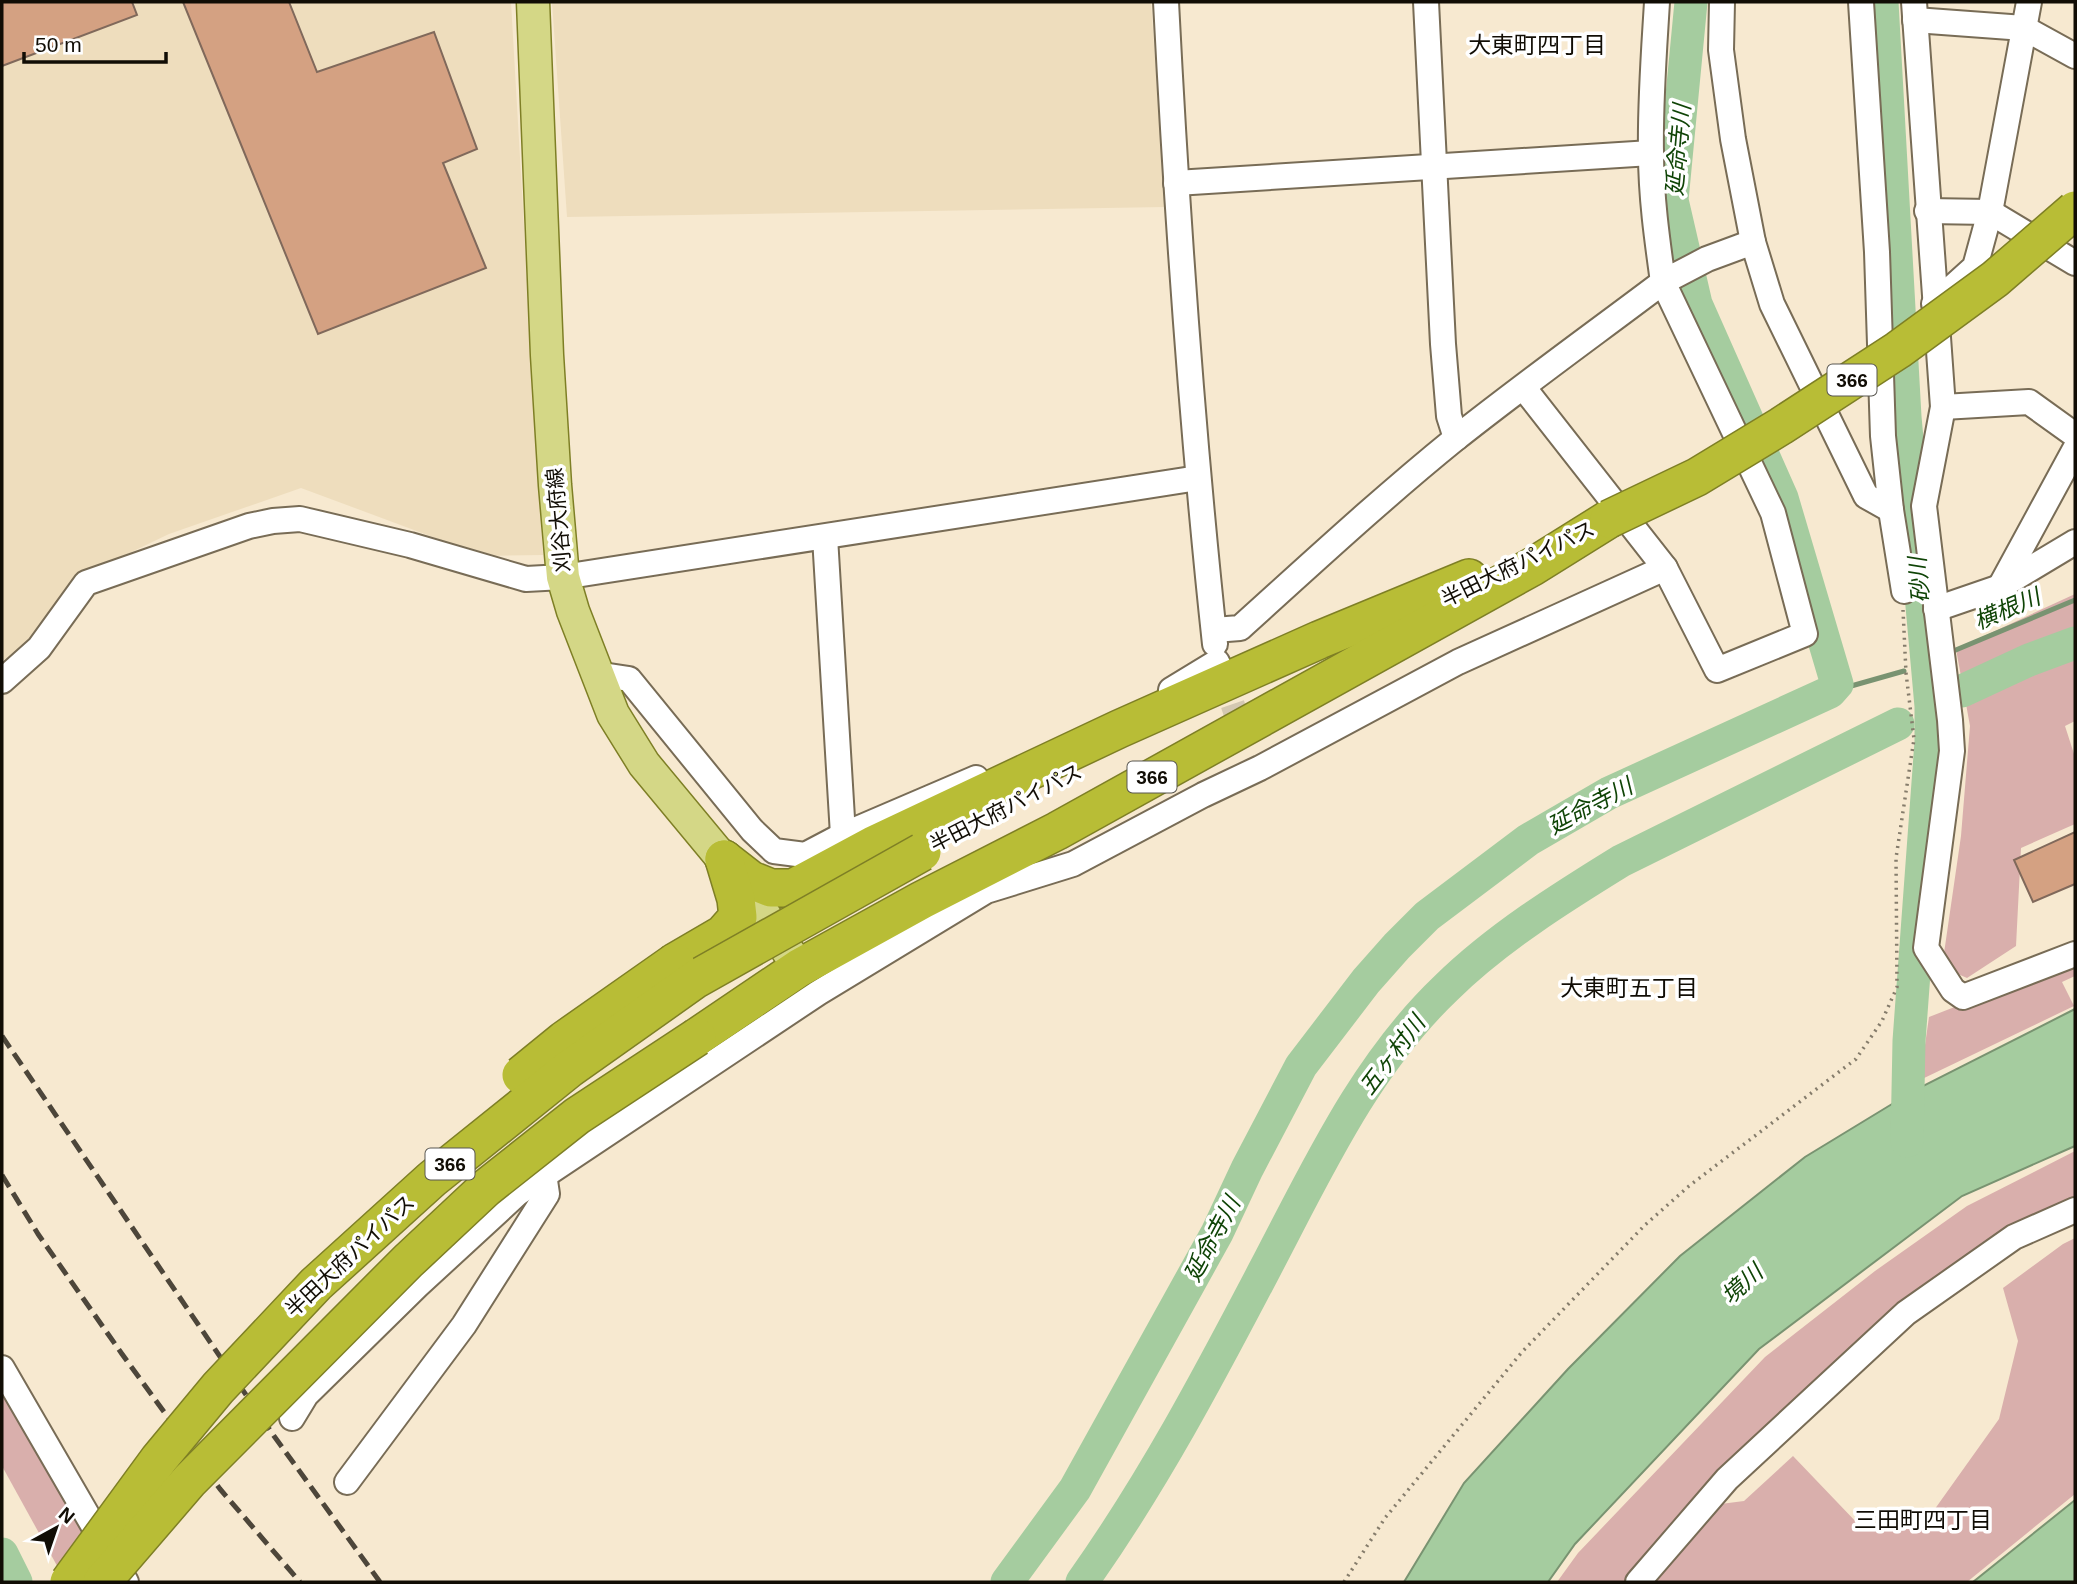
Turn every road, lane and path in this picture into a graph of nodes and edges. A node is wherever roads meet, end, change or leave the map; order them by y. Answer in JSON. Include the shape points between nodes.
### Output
{"nodes":[{"id":1,"x":533,"y":2,"type":"edge"},
{"id":2,"x":1166,"y":2,"type":"edge"},
{"id":3,"x":1426,"y":2,"type":"edge"},
{"id":4,"x":1657,"y":2,"type":"edge"},
{"id":5,"x":1722,"y":2,"type":"edge"},
{"id":6,"x":1861,"y":2,"type":"edge"},
{"id":7,"x":2029,"y":2,"type":"edge"},
{"id":8,"x":1914,"y":11,"type":"edge"},
{"id":9,"x":2024,"y":28,"type":"junction"},
{"id":10,"x":2075,"y":56,"type":"edge"},
{"id":11,"x":1651,"y":153,"type":"junction"},
{"id":12,"x":1436,"y":167,"type":"junction"},
{"id":13,"x":1176,"y":183,"type":"junction"},
{"id":14,"x":2075,"y":209,"type":"edge"},
{"id":15,"x":1927,"y":211,"type":"junction"},
{"id":16,"x":1990,"y":212,"type":"junction"},
{"id":17,"x":1753,"y":242,"type":"junction"},
{"id":18,"x":2075,"y":264,"type":"edge"},
{"id":19,"x":1663,"y":281,"type":"junction"},
{"id":20,"x":1934,"y":304,"type":"junction"},
{"id":21,"x":1524,"y":387,"type":"junction"},
{"id":22,"x":1943,"y":407,"type":"junction"},
{"id":23,"x":2075,"y":435,"type":"edge"},
{"id":24,"x":1456,"y":438,"type":"junction"},
{"id":25,"x":2075,"y":449,"type":"edge"},
{"id":26,"x":1198,"y":478,"type":"junction"},
{"id":27,"x":1924,"y":505,"type":"junction"},
{"id":28,"x":1892,"y":509,"type":"junction"},
{"id":29,"x":1609,"y":519,"type":"junction"},
{"id":30,"x":825,"y":537,"type":"junction"},
{"id":31,"x":2075,"y":542,"type":"edge"},
{"id":32,"x":1665,"y":568,"type":"junction"},
{"id":33,"x":564,"y":578,"type":"junction"},
{"id":34,"x":2000,"y":587,"type":"junction"},
{"id":35,"x":1904,"y":591,"type":"joint"},
{"id":36,"x":1936,"y":609,"type":"junction"},
{"id":37,"x":1214,"y":630,"type":"junction"},
{"id":38,"x":596,"y":674,"type":"junction"},
{"id":39,"x":2,"y":681,"type":"edge"},
{"id":40,"x":1245,"y":741,"type":"tunnel mouth"},
{"id":41,"x":1260,"y":768,"type":"junction"},
{"id":42,"x":844,"y":835,"type":"junction"},
{"id":43,"x":724,"y":859,"type":"junction"},
{"id":44,"x":2075,"y":954,"type":"edge"},
{"id":45,"x":799,"y":968,"type":"junction"},
{"id":46,"x":544,"y":1174,"type":"junction"},
{"id":47,"x":2075,"y":1210,"type":"edge"},
{"id":48,"x":2,"y":1368,"type":"edge"},
{"id":49,"x":292,"y":1418,"type":"dead end"},
{"id":50,"x":346,"y":1482,"type":"dead end"},
{"id":51,"x":109,"y":1526,"type":"junction"},
{"id":52,"x":69,"y":1582,"type":"edge"},
{"id":53,"x":102,"y":1582,"type":"edge"},
{"id":54,"x":126,"y":1582,"type":"edge"},
{"id":55,"x":1344,"y":1582,"type":"edge"},
{"id":56,"x":1638,"y":1582,"type":"edge"}],
"edges":[{"from":1,"to":33,"type":"main road","name":"刈谷大府線","via":[[547,355]]},
{"from":2,"to":13,"type":"street"},
{"from":3,"to":12,"type":"street"},
{"from":4,"to":11,"type":"street"},
{"from":5,"to":17,"type":"street","via":[[1721,50]]},
{"from":6,"to":28,"type":"street","via":[[1883,436]]},
{"from":7,"to":9,"type":"street"},
{"from":8,"to":9,"type":"street"},
{"from":8,"to":15,"type":"street"},
{"from":9,"to":10,"type":"street"},
{"from":9,"to":16,"type":"street"},
{"from":11,"to":12,"type":"street"},
{"from":11,"to":19,"type":"street"},
{"from":12,"to":13,"type":"street"},
{"from":12,"to":24,"type":"street","via":[[1443,344],[1449,416]]},
{"from":13,"to":26,"type":"street"},
{"from":14,"to":29,"type":"highway","name":"半田大府パイパス","number":"366","bridge":true,"via":[[1995,279],[1898,350],[1697,477]]},
{"from":15,"to":16,"type":"street"},
{"from":15,"to":20,"type":"street"},
{"from":16,"to":18,"type":"street"},
{"from":16,"to":20,"type":"street","via":[[1975,267]]},
{"from":17,"to":19,"type":"street"},
{"from":17,"to":28,"type":"street","via":[[1772,304],[1866,496]]},
{"from":19,"to":21,"type":"street"},
{"from":19,"to":32,"type":"street","via":[[1773,513],[1805,634],[1717,670]]},
{"from":20,"to":22,"type":"street"},
{"from":21,"to":24,"type":"street"},
{"from":21,"to":32,"type":"street"},
{"from":22,"to":23,"type":"street","via":[[2029,402]]},
{"from":22,"to":27,"type":"street"},
{"from":24,"to":37,"type":"street","via":[[1240,628]]},
{"from":25,"to":34,"type":"street"},
{"from":26,"to":30,"type":"street"},
{"from":26,"to":37,"type":"street"},
{"from":27,"to":28,"type":"street"},
{"from":27,"to":36,"type":"street"},
{"from":28,"to":35,"type":"street"},
{"from":29,"to":43,"type":"highway","number":"366","via":[[1156,712],[873,845],[793,888],[771,888],[751,880]]},
{"from":29,"to":45,"type":"highway","number":"366","via":[[1057,831]]},
{"from":29,"to":51,"type":"highway","name":"半田大府パイパス","number":"366","bridge":true,"via":[[1080,769],[696,979],[569,1069],[432,1179],[316,1284],[227,1379]]},
{"from":30,"to":33,"type":"street"},
{"from":30,"to":42,"type":"street"},
{"from":31,"to":34,"type":"street"},
{"from":32,"to":41,"type":"street","via":[[1458,662]]},
{"from":33,"to":38,"type":"main road","name":"刈谷大府線"},
{"from":33,"to":39,"type":"street","via":[[526,579],[300,519],[273,521],[86,583],[39,648]]},
{"from":34,"to":36,"type":"street"},
{"from":35,"to":55,"type":"path","via":[[1902,633],[1914,739],[1896,858],[1896,987],[1882,1021],[1856,1059],[1689,1186],[1522,1352],[1385,1518]]},
{"from":36,"to":44,"type":"street","via":[[1952,751],[1926,948],[1963,998]]},
{"from":37,"to":42,"type":"street","via":[[1219,666],[1138,709]]},
{"from":38,"to":42,"type":"street","via":[[629,679],[774,851],[805,855]]},
{"from":38,"to":43,"type":"main road","name":"刈谷大府線","via":[[644,764]]},
{"from":40,"to":41,"type":"street"},
{"from":41,"to":46,"type":"street","via":[[1073,864],[986,891],[818,993]]},
{"from":43,"to":45,"type":"main road","name":"刈谷大府線"},
{"from":43,"to":51,"type":"highway","number":"366","bridge":true,"via":[[738,917],[723,934],[564,1040],[423,1154],[326,1242],[237,1333],[144,1448],[109,1499]]},
{"from":45,"to":53,"type":"highway","number":"366","bridge":true,"via":[[577,1116],[486,1188],[189,1481]]},
{"from":46,"to":49,"type":"street","via":[[416,1286],[306,1395]]},
{"from":46,"to":50,"type":"street","via":[[547,1194],[464,1325]]},
{"from":47,"to":56,"type":"street","via":[[2014,1237],[1906,1313],[1727,1479]]},
{"from":48,"to":54,"type":"street"},
{"from":51,"to":52,"type":"highway","name":"半田大府パイパス","number":"366","bridge":true}]}
